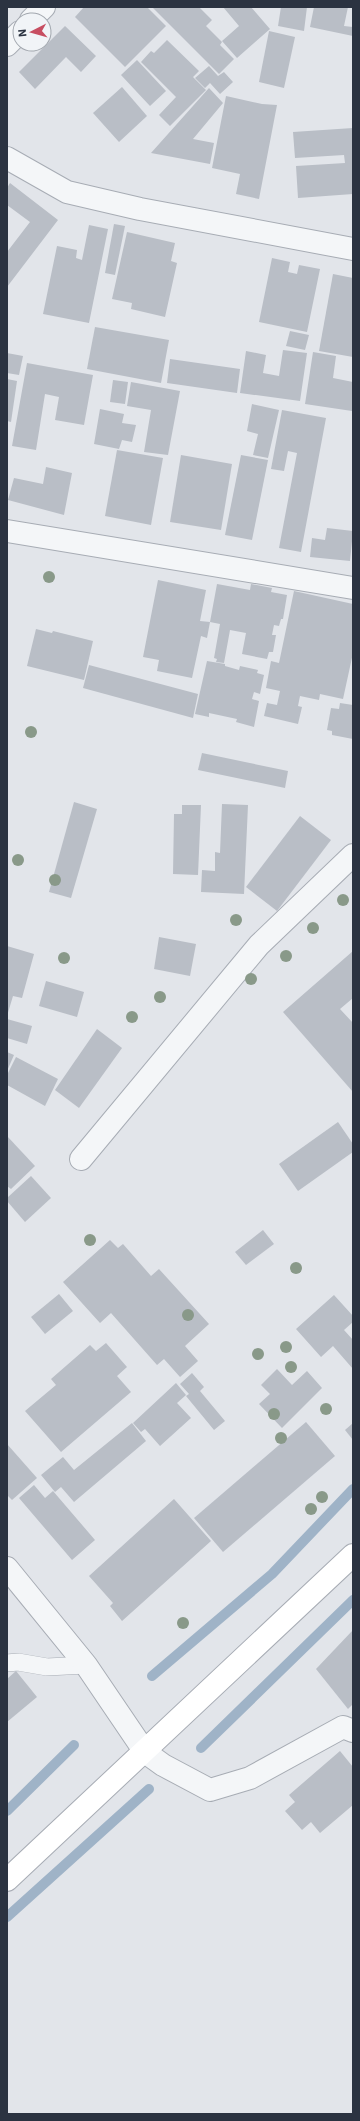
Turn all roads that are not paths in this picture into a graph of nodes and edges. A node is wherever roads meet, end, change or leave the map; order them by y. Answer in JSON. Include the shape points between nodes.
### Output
{"nodes":[{"id":1,"x":7,"y":158,"type":"edge"},
{"id":2,"x":353,"y":249,"type":"edge"},
{"id":3,"x":7,"y":530,"type":"edge"},
{"id":4,"x":353,"y":588,"type":"edge"},
{"id":5,"x":353,"y":855,"type":"edge"},
{"id":6,"x":81,"y":1159,"type":"dead end"},
{"id":7,"x":353,"y":1555,"type":"edge"},
{"id":8,"x":7,"y":1568,"type":"edge"},
{"id":9,"x":10,"y":1659,"type":"edge"},
{"id":10,"x":86,"y":1665,"type":"junction"},
{"id":11,"x":350,"y":1727,"type":"edge"},
{"id":12,"x":145,"y":1752,"type":"junction"},
{"id":13,"x":7,"y":1880,"type":"edge"}],
"edges":[{"from":1,"to":2,"type":"street","via":[[67,192],[140,209]]},
{"from":3,"to":4,"type":"street"},
{"from":5,"to":6,"type":"street","via":[[259,945]]},
{"from":7,"to":12,"type":"main road"},
{"from":8,"to":10,"type":"street"},
{"from":9,"to":10,"type":"lane","via":[[47,1667]]},
{"from":10,"to":12,"type":"street"},
{"from":11,"to":12,"type":"street","via":[[250,1778],[210,1790],[163,1765]]},
{"from":12,"to":13,"type":"main road"}]}
